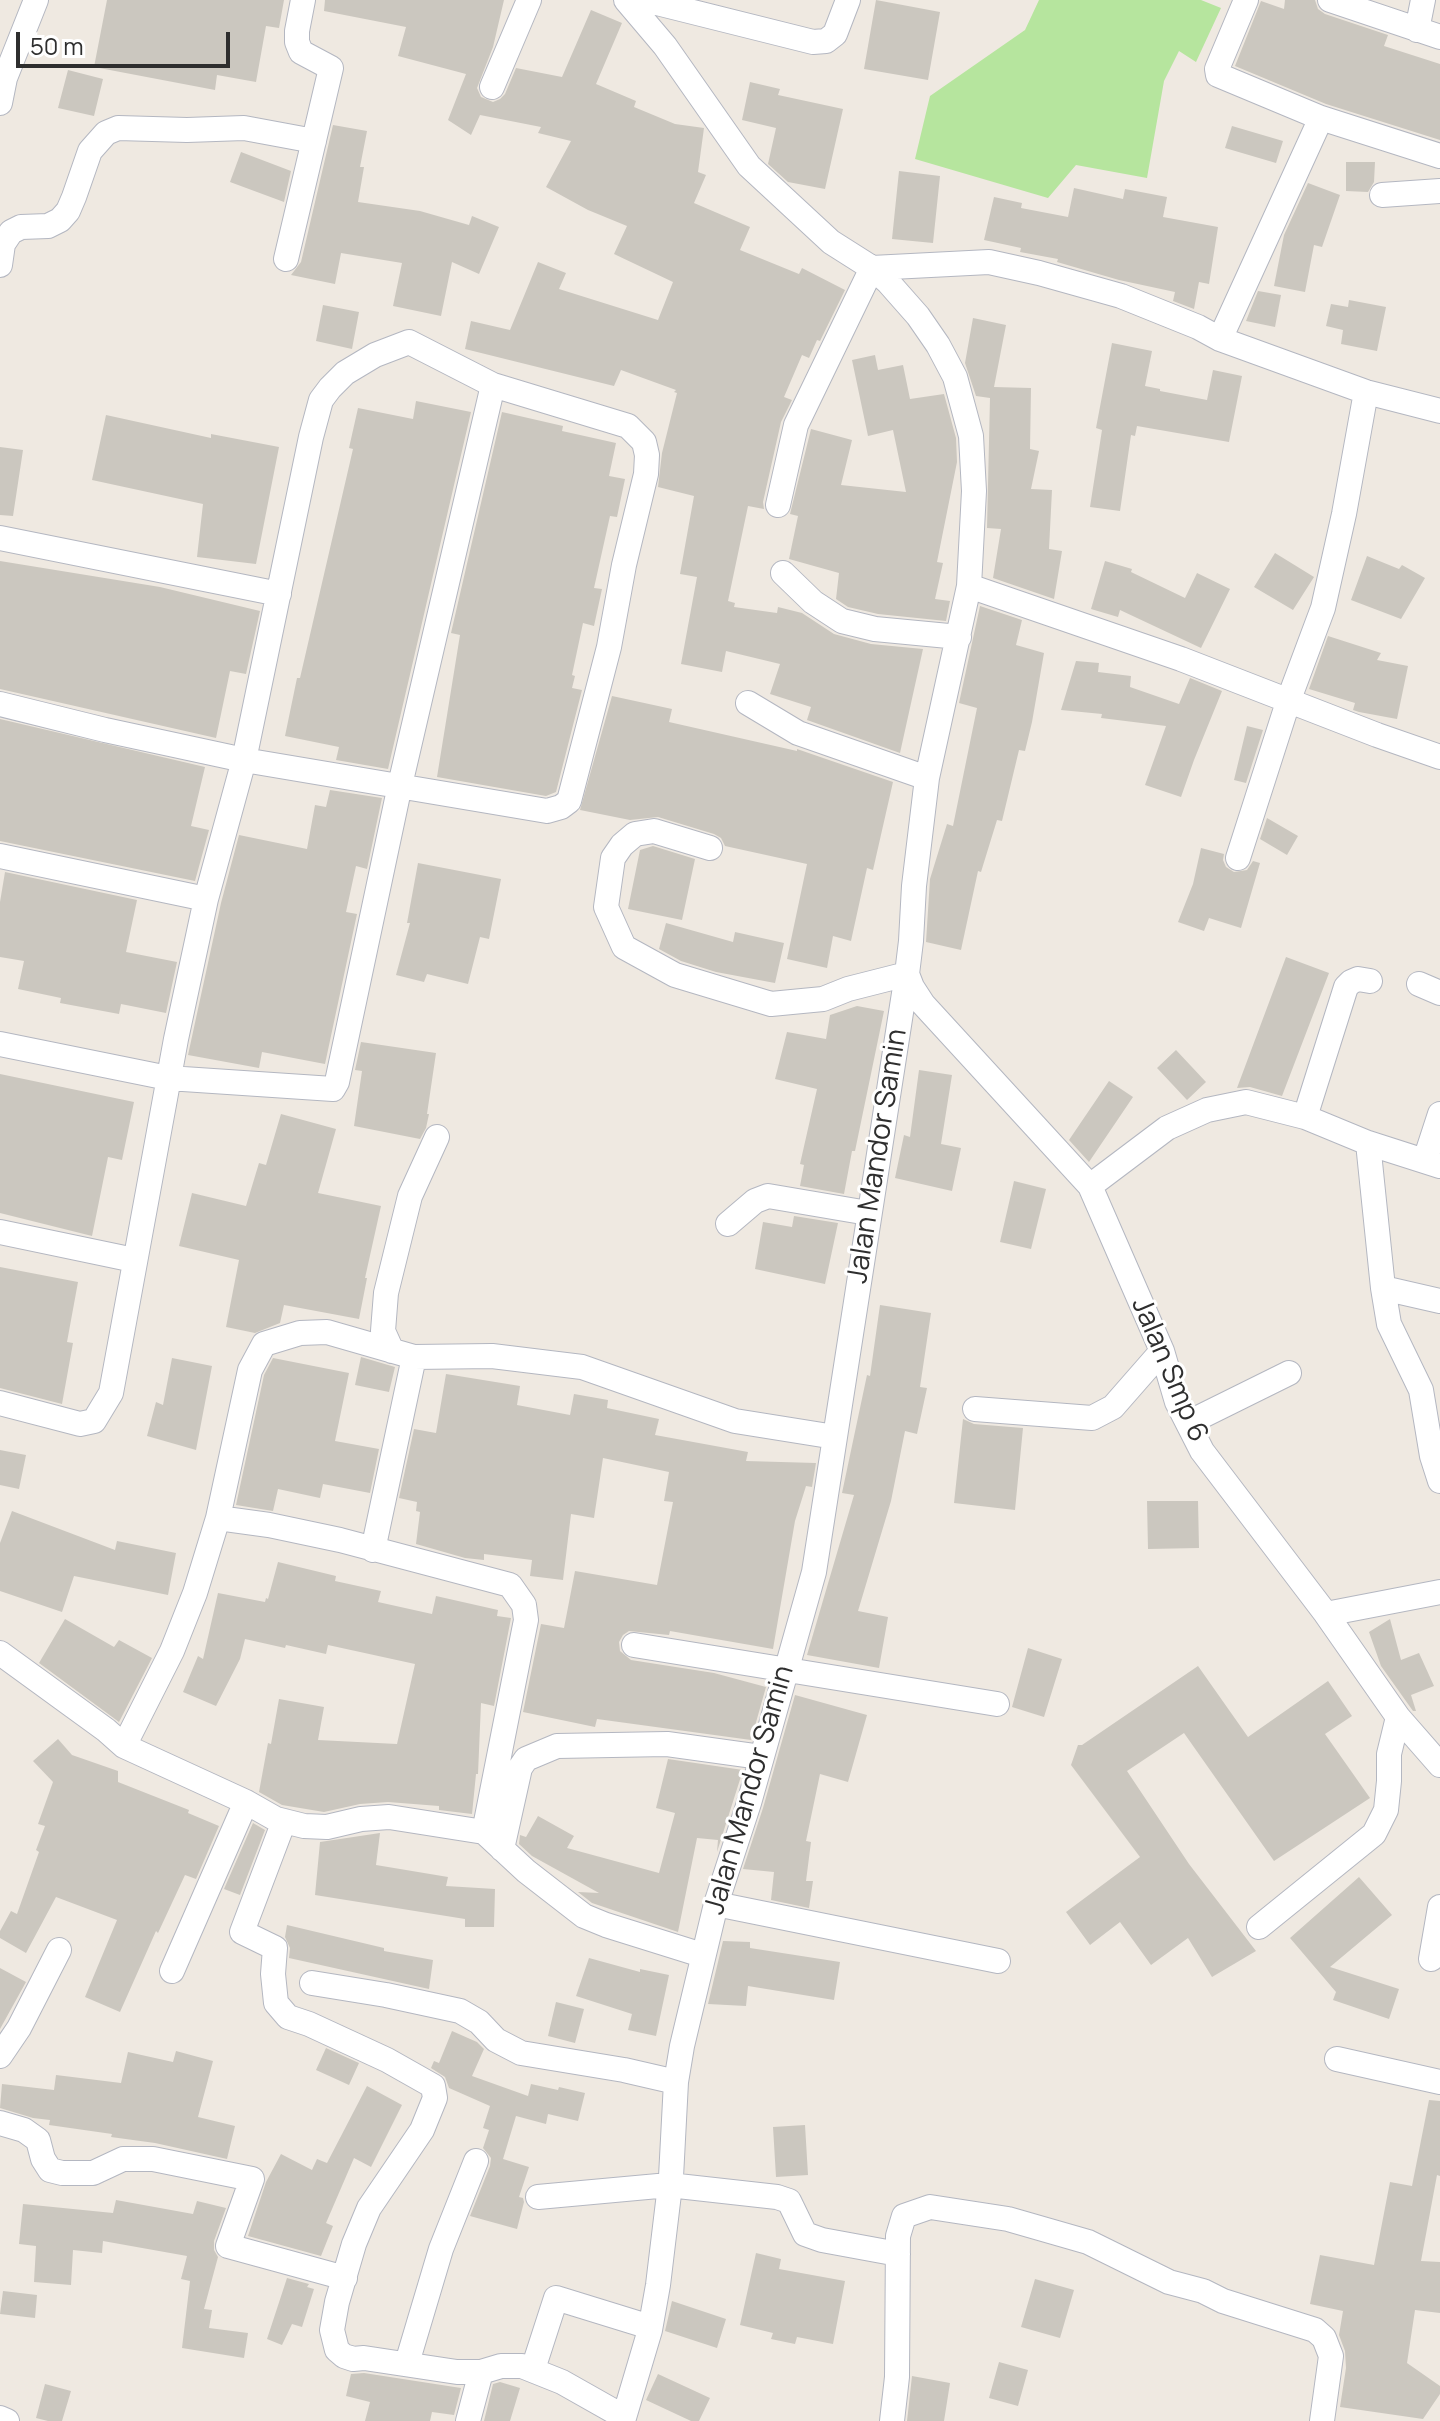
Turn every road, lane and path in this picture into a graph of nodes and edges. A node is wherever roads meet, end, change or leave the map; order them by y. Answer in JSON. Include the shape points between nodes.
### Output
{"nodes":[{"id":1,"x":36,"y":0,"type":"edge"},
{"id":2,"x":303,"y":0,"type":"edge"},
{"id":3,"x":529,"y":0,"type":"edge"},
{"id":4,"x":626,"y":0,"type":"edge"},
{"id":5,"x":645,"y":0,"type":"edge"},
{"id":6,"x":848,"y":0,"type":"edge"},
{"id":7,"x":1246,"y":0,"type":"edge"},
{"id":8,"x":1330,"y":0,"type":"edge"},
{"id":9,"x":1423,"y":0,"type":"edge"},
{"id":10,"x":1429,"y":33,"type":"edge"},
{"id":11,"x":492,"y":87,"type":"dead end"},
{"id":12,"x":0,"y":103,"type":"edge"},
{"id":13,"x":1321,"y":118,"type":"junction"},
{"id":14,"x":314,"y":141,"type":"junction"},
{"id":15,"x":1440,"y":156,"type":"edge"},
{"id":16,"x":1440,"y":191,"type":"edge"},
{"id":17,"x":1382,"y":195,"type":"dead end"},
{"id":18,"x":286,"y":259,"type":"dead end"},
{"id":19,"x":0,"y":265,"type":"edge"},
{"id":20,"x":872,"y":268,"type":"junction"},
{"id":21,"x":1220,"y":339,"type":"junction"},
{"id":22,"x":493,"y":385,"type":"junction"},
{"id":23,"x":1366,"y":392,"type":"junction"},
{"id":24,"x":1440,"y":411,"type":"edge"},
{"id":25,"x":778,"y":505,"type":"dead end"},
{"id":26,"x":0,"y":538,"type":"edge"},
{"id":27,"x":783,"y":573,"type":"dead end"},
{"id":28,"x":969,"y":586,"type":"junction"},
{"id":29,"x":279,"y":594,"type":"junction"},
{"id":30,"x":959,"y":637,"type":"junction"},
{"id":31,"x":1289,"y":699,"type":"junction"},
{"id":32,"x":748,"y":703,"type":"dead end"},
{"id":33,"x":0,"y":704,"type":"edge"},
{"id":34,"x":1440,"y":757,"type":"edge"},
{"id":35,"x":244,"y":760,"type":"junction"},
{"id":36,"x":927,"y":778,"type":"junction"},
{"id":37,"x":400,"y":785,"type":"junction"},
{"id":38,"x":710,"y":848,"type":"dead end"},
{"id":39,"x":0,"y":856,"type":"edge"},
{"id":40,"x":1238,"y":858,"type":"dead end"},
{"id":41,"x":206,"y":899,"type":"junction"},
{"id":42,"x":907,"y":974,"type":"junction"},
{"id":43,"x":1370,"y":981,"type":"dead end"},
{"id":44,"x":0,"y":1044,"type":"edge"},
{"id":45,"x":168,"y":1078,"type":"junction"},
{"id":46,"x":1440,"y":1114,"type":"edge"},
{"id":47,"x":1305,"y":1117,"type":"junction"},
{"id":48,"x":437,"y":1137,"type":"dead end"},
{"id":49,"x":1368,"y":1143,"type":"junction"},
{"id":50,"x":1433,"y":1163,"type":"edge"},
{"id":51,"x":1090,"y":1186,"type":"junction"},
{"id":52,"x":868,"y":1213,"type":"junction"},
{"id":53,"x":728,"y":1224,"type":"dead end"},
{"id":54,"x":0,"y":1232,"type":"edge"},
{"id":55,"x":134,"y":1260,"type":"junction"},
{"id":56,"x":1383,"y":1288,"type":"junction"},
{"id":57,"x":1440,"y":1301,"type":"edge"},
{"id":58,"x":1162,"y":1351,"type":"junction"},
{"id":59,"x":403,"y":1354,"type":"junction"},
{"id":60,"x":1289,"y":1373,"type":"dead end"},
{"id":61,"x":0,"y":1403,"type":"edge"},
{"id":62,"x":975,"y":1409,"type":"dead end"},
{"id":63,"x":1188,"y":1423,"type":"junction"},
{"id":64,"x":835,"y":1437,"type":"junction"},
{"id":65,"x":1440,"y":1481,"type":"edge"},
{"id":66,"x":218,"y":1518,"type":"junction"},
{"id":67,"x":373,"y":1550,"type":"junction"},
{"id":68,"x":1440,"y":1592,"type":"edge"},
{"id":69,"x":1326,"y":1614,"type":"junction"},
{"id":70,"x":634,"y":1645,"type":"dead end"},
{"id":71,"x":0,"y":1653,"type":"edge"},
{"id":72,"x":786,"y":1668,"type":"junction"},
{"id":73,"x":997,"y":1704,"type":"dead end"},
{"id":74,"x":1398,"y":1717,"type":"junction"},
{"id":75,"x":124,"y":1746,"type":"junction"},
{"id":76,"x":761,"y":1757,"type":"junction"},
{"id":77,"x":1440,"y":1765,"type":"edge"},
{"id":78,"x":246,"y":1802,"type":"junction"},
{"id":79,"x":284,"y":1821,"type":"junction"},
{"id":80,"x":484,"y":1832,"type":"junction"},
{"id":81,"x":502,"y":1849,"type":"junction"},
{"id":82,"x":716,"y":1904,"type":"junction"},
{"id":83,"x":1440,"y":1907,"type":"edge"},
{"id":84,"x":1259,"y":1927,"type":"dead end"},
{"id":85,"x":59,"y":1950,"type":"dead end"},
{"id":86,"x":702,"y":1955,"type":"junction"},
{"id":87,"x":1431,"y":1959,"type":"dead end"},
{"id":88,"x":998,"y":1961,"type":"dead end"},
{"id":89,"x":172,"y":1971,"type":"dead end"},
{"id":90,"x":312,"y":1983,"type":"dead end"},
{"id":91,"x":0,"y":2056,"type":"edge"},
{"id":92,"x":1337,"y":2059,"type":"dead end"},
{"id":93,"x":676,"y":2082,"type":"junction"},
{"id":94,"x":1440,"y":2082,"type":"edge"},
{"id":95,"x":0,"y":2123,"type":"edge"},
{"id":96,"x":476,"y":2161,"type":"dead end"},
{"id":97,"x":669,"y":2185,"type":"junction"},
{"id":98,"x":538,"y":2197,"type":"dead end"},
{"id":99,"x":898,"y":2254,"type":"junction"},
{"id":100,"x":345,"y":2278,"type":"junction"},
{"id":101,"x":650,"y":2327,"type":"junction"},
{"id":102,"x":407,"y":2363,"type":"junction"},
{"id":103,"x":533,"y":2369,"type":"junction"},
{"id":104,"x":481,"y":2372,"type":"junction"},
{"id":105,"x":0,"y":2418,"type":"edge"},
{"id":106,"x":623,"y":2419,"type":"edge"},
{"id":107,"x":7,"y":2421,"type":"edge"},
{"id":108,"x":468,"y":2421,"type":"edge"},
{"id":109,"x":892,"y":2421,"type":"edge"},
{"id":110,"x":1322,"y":2421,"type":"edge"}],
"edges":[{"from":1,"to":12,"type":"street"},
{"from":2,"to":14,"type":"street","via":[[297,31],[301,52],[331,68]]},
{"from":3,"to":11,"type":"street"},
{"from":4,"to":20,"type":"street","name":"Jalan Mandor Samin","via":[[749,166],[831,242]]},
{"from":5,"to":6,"type":"street","via":[[813,42],[835,34]]},
{"from":7,"to":13,"type":"street","via":[[1218,75]]},
{"from":8,"to":10,"type":"street"},
{"from":9,"to":10,"type":"street"},
{"from":13,"to":15,"type":"street"},
{"from":13,"to":21,"type":"street"},
{"from":14,"to":18,"type":"street"},
{"from":14,"to":19,"type":"street","via":[[244,128],[118,128],[90,151],[68,211],[48,226],[11,232]]},
{"from":16,"to":17,"type":"street"},
{"from":20,"to":21,"type":"street","via":[[989,262],[1121,296]]},
{"from":20,"to":25,"type":"street","via":[[796,425]]},
{"from":20,"to":28,"type":"street","name":"Jalan Mandor Samin","via":[[918,316],[955,377],[971,436]]},
{"from":21,"to":23,"type":"street"},
{"from":22,"to":29,"type":"street","via":[[409,342],[345,373],[321,400]]},
{"from":22,"to":37,"type":"street"},
{"from":22,"to":37,"type":"street","via":[[628,426],[644,442],[646,474],[609,647],[569,801],[561,807],[547,811]]},
{"from":23,"to":24,"type":"street"},
{"from":23,"to":31,"type":"street","via":[[1323,608]]},
{"from":26,"to":29,"type":"street"},
{"from":27,"to":30,"type":"street","via":[[842,621]]},
{"from":28,"to":30,"type":"street","name":"Jalan Mandor Samin"},
{"from":28,"to":31,"type":"street"},
{"from":29,"to":35,"type":"street"},
{"from":30,"to":36,"type":"street","name":"Jalan Mandor Samin"},
{"from":31,"to":34,"type":"street"},
{"from":31,"to":40,"type":"street"},
{"from":32,"to":36,"type":"street","via":[[798,733]]},
{"from":33,"to":35,"type":"street"},
{"from":35,"to":37,"type":"street"},
{"from":35,"to":41,"type":"street"},
{"from":36,"to":42,"type":"street","name":"Jalan Mandor Samin"},
{"from":37,"to":45,"type":"street","via":[[333,1089]]},
{"from":38,"to":42,"type":"street","via":[[654,831],[635,834],[622,845],[613,858],[606,907],[624,947],[675,975],[771,1004],[823,999]]},
{"from":39,"to":41,"type":"street"},
{"from":41,"to":45,"type":"street"},
{"from":42,"to":51,"type":"street","name":"Jalan Smp 6","via":[[923,1004]]},
{"from":42,"to":52,"type":"street","name":"Jalan Mandor Samin"},
{"from":43,"to":47,"type":"street","via":[[1358,979],[1346,987]]},
{"from":44,"to":45,"type":"street"},
{"from":45,"to":55,"type":"street"},
{"from":46,"to":50,"type":"street"},
{"from":47,"to":49,"type":"street"},
{"from":47,"to":51,"type":"street","via":[[1246,1102],[1215,1108],[1167,1128]]},
{"from":48,"to":59,"type":"street","via":[[410,1196],[386,1293],[383,1331]]},
{"from":49,"to":50,"type":"street"},
{"from":49,"to":56,"type":"street"},
{"from":51,"to":58,"type":"street","name":"Jalan Smp 6"},
{"from":52,"to":53,"type":"street","via":[[768,1196]]},
{"from":52,"to":64,"type":"street","name":"Jalan Mandor Samin"},
{"from":54,"to":55,"type":"street"},
{"from":55,"to":61,"type":"street","via":[[111,1393],[94,1421],[80,1424]]},
{"from":56,"to":57,"type":"street"},
{"from":56,"to":65,"type":"street","via":[[1393,1335],[1421,1390]]},
{"from":58,"to":62,"type":"street","via":[[1113,1407],[1092,1418]]},
{"from":58,"to":63,"type":"street","name":"Jalan Smp 6"},
{"from":59,"to":64,"type":"street","via":[[492,1356],[582,1367],[735,1421]]},
{"from":59,"to":66,"type":"street","via":[[327,1332],[300,1333],[264,1344],[250,1370]]},
{"from":59,"to":67,"type":"street"},
{"from":60,"to":63,"type":"street"},
{"from":63,"to":69,"type":"street","name":"Jalan Smp 6","via":[[1202,1451]]},
{"from":64,"to":72,"type":"street","name":"Jalan Mandor Samin","via":[[814,1572]]},
{"from":66,"to":67,"type":"street"},
{"from":66,"to":75,"type":"street","via":[[172,1651]]},
{"from":67,"to":80,"type":"street","via":[[510,1585],[524,1605],[526,1620]]},
{"from":68,"to":69,"type":"street"},
{"from":69,"to":74,"type":"street","name":"Jalan Smp 6"},
{"from":70,"to":72,"type":"street"},
{"from":71,"to":75,"type":"street"},
{"from":72,"to":73,"type":"street"},
{"from":72,"to":76,"type":"street","name":"Jalan Mandor Samin"},
{"from":74,"to":77,"type":"street","name":"Jalan Smp 6"},
{"from":74,"to":84,"type":"street","via":[[1389,1754],[1386,1810],[1374,1834]]},
{"from":75,"to":78,"type":"street"},
{"from":76,"to":81,"type":"street","via":[[667,1744],[557,1746],[526,1759],[520,1768]]},
{"from":76,"to":82,"type":"street","name":"Jalan Mandor Samin"},
{"from":78,"to":79,"type":"street"},
{"from":78,"to":89,"type":"street"},
{"from":79,"to":80,"type":"street","via":[[327,1827],[389,1817]]},
{"from":79,"to":100,"type":"street","via":[[242,1932],[275,1948],[276,2003],[288,2017],[433,2086],[435,2098],[422,2130],[369,2208]]},
{"from":80,"to":81,"type":"street"},
{"from":81,"to":86,"type":"street","via":[[584,1916]]},
{"from":82,"to":86,"type":"street","name":"Jalan Mandor Samin"},
{"from":82,"to":88,"type":"street"},
{"from":83,"to":87,"type":"street"},
{"from":85,"to":91,"type":"street"},
{"from":86,"to":93,"type":"street","name":"Jalan Mandor Samin"},
{"from":90,"to":93,"type":"street","via":[[460,2011],[521,2053]]},
{"from":92,"to":94,"type":"street"},
{"from":93,"to":97,"type":"street","name":"Jalan Mandor Samin"},
{"from":95,"to":100,"type":"street","via":[[38,2140],[50,2170],[62,2173],[93,2173],[123,2159],[153,2159],[252,2179],[228,2246]]},
{"from":96,"to":102,"type":"street","via":[[441,2249]]},
{"from":97,"to":98,"type":"street"},
{"from":97,"to":99,"type":"street","via":[[777,2197],[789,2201],[805,2234]]},
{"from":97,"to":101,"type":"street","name":"Jalan Mandor Samin"},
{"from":99,"to":109,"type":"street"},
{"from":99,"to":110,"type":"street","via":[[904,2216],[930,2207],[1008,2219],[1088,2242],[1169,2282],[1315,2330],[1331,2356]]},
{"from":100,"to":102,"type":"street","via":[[332,2330],[337,2350],[353,2359]]},
{"from":101,"to":103,"type":"street","via":[[556,2298]]},
{"from":101,"to":106,"type":"street","name":"Jalan Mandor Samin"},
{"from":102,"to":104,"type":"street"},
{"from":103,"to":104,"type":"street","via":[[512,2365]]},
{"from":103,"to":106,"type":"street"},
{"from":104,"to":108,"type":"street"},
{"from":105,"to":107,"type":"street"}]}
